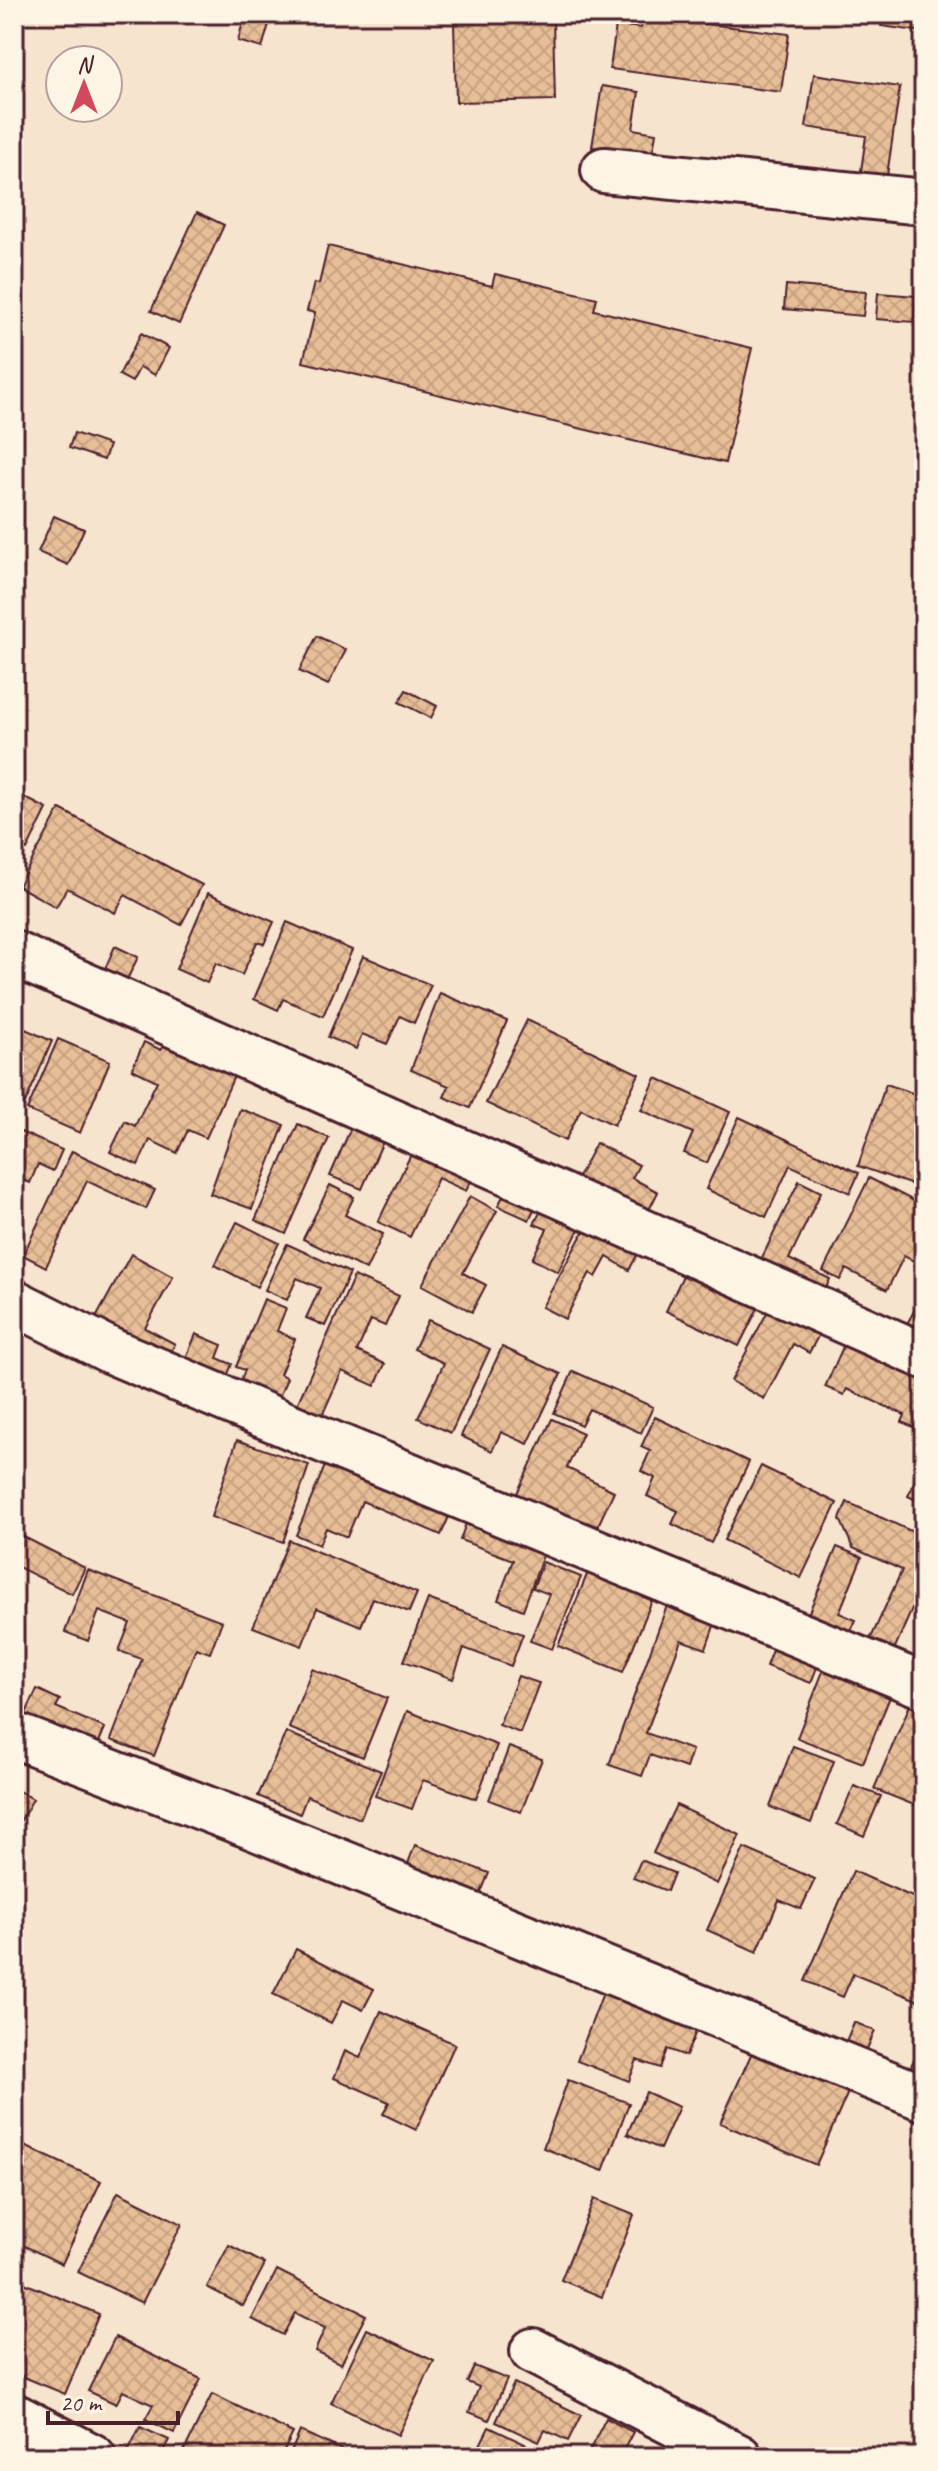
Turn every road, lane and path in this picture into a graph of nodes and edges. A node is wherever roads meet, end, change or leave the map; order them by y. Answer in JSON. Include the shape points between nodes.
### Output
{"nodes":[{"id":1,"x":604,"y":170,"type":"dead end"},
{"id":2,"x":924,"y":202,"type":"edge"},
{"id":3,"x":14,"y":954,"type":"edge"},
{"id":4,"x":14,"y":1302,"type":"edge"},
{"id":5,"x":924,"y":1356,"type":"edge"},
{"id":6,"x":924,"y":1686,"type":"edge"},
{"id":7,"x":14,"y":1735,"type":"edge"},
{"id":8,"x":924,"y":2098,"type":"edge"},
{"id":9,"x":533,"y":2351,"type":"dead end"},
{"id":10,"x":14,"y":2416,"type":"edge"},
{"id":11,"x":93,"y":2457,"type":"edge"},
{"id":12,"x":739,"y":2457,"type":"edge"}],
"edges":[{"from":1,"to":2,"type":"street"},
{"from":3,"to":5,"type":"street"},
{"from":4,"to":6,"type":"street","via":[[111,1351],[278,1422]]},
{"from":7,"to":8,"type":"street"},
{"from":9,"to":12,"type":"street"},
{"from":10,"to":11,"type":"street"}]}
